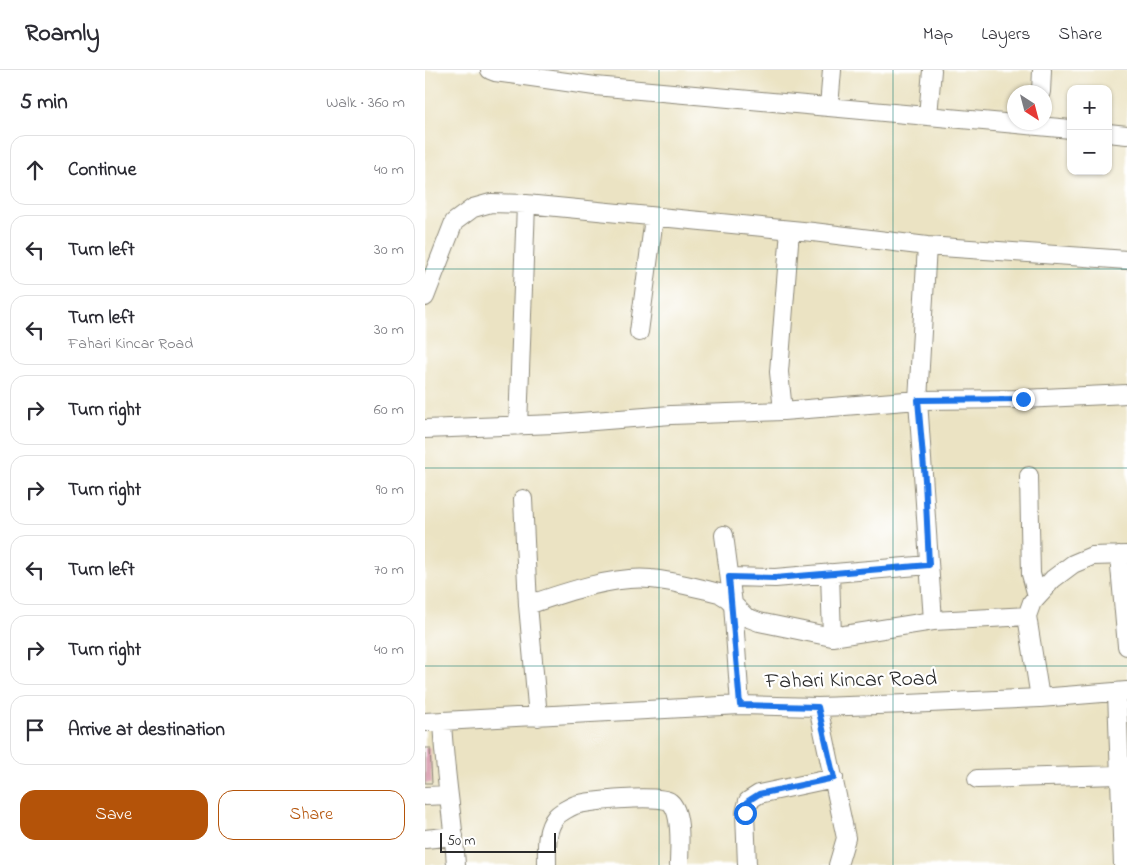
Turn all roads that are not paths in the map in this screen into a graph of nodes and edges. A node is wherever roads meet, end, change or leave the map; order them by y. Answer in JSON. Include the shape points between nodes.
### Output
{"nodes":[{"id":1,"x":490,"y":70,"type":"edge"},
{"id":2,"x":832,"y":70,"type":"edge"},
{"id":3,"x":932,"y":70,"type":"edge"},
{"id":4,"x":1043,"y":70,"type":"edge"},
{"id":5,"x":1042,"y":85,"type":"edge"},
{"id":6,"x":829,"y":107,"type":"junction"},
{"id":7,"x":928,"y":116,"type":"junction"},
{"id":8,"x":1007,"y":122,"type":"edge"},
{"id":9,"x":1052,"y":126,"type":"edge"},
{"id":10,"x":1067,"y":128,"type":"edge"},
{"id":11,"x":1112,"y":133,"type":"edge"},
{"id":12,"x":1127,"y":135,"type":"edge"},
{"id":13,"x":526,"y":204,"type":"junction"},
{"id":14,"x":654,"y":218,"type":"junction"},
{"id":15,"x":790,"y":230,"type":"junction"},
{"id":16,"x":927,"y":246,"type":"junction"},
{"id":17,"x":1127,"y":260,"type":"edge"},
{"id":18,"x":425,"y":297,"type":"edge"},
{"id":19,"x":639,"y":332,"type":"dead end"},
{"id":20,"x":1127,"y":394,"type":"edge"},
{"id":21,"x":918,"y":400,"type":"junction"},
{"id":22,"x":783,"y":411,"type":"junction"},
{"id":23,"x":518,"y":426,"type":"junction"},
{"id":24,"x":425,"y":429,"type":"edge"},
{"id":25,"x":1029,"y":476,"type":"dead end"},
{"id":26,"x":523,"y":500,"type":"dead end"},
{"id":27,"x":724,"y":535,"type":"dead end"},
{"id":28,"x":1123,"y":555,"type":"edge"},
{"id":29,"x":929,"y":565,"type":"junction"},
{"id":30,"x":830,"y":573,"type":"junction"},
{"id":31,"x":729,"y":577,"type":"junction"},
{"id":32,"x":1037,"y":596,"type":"junction"},
{"id":33,"x":733,"y":604,"type":"junction"},
{"id":34,"x":528,"y":605,"type":"junction"},
{"id":35,"x":1027,"y":616,"type":"junction"},
{"id":36,"x":933,"y":621,"type":"junction"},
{"id":37,"x":832,"y":637,"type":"junction"},
{"id":38,"x":1127,"y":646,"type":"edge"},
{"id":39,"x":1122,"y":691,"type":"edge"},
{"id":40,"x":1039,"y":698,"type":"junction"},
{"id":41,"x":740,"y":705,"type":"junction"},
{"id":42,"x":818,"y":707,"type":"junction"},
{"id":43,"x":538,"y":716,"type":"junction"},
{"id":44,"x":433,"y":721,"type":"edge"},
{"id":45,"x":1119,"y":775,"type":"junction"},
{"id":46,"x":834,"y":778,"type":"junction"},
{"id":47,"x":977,"y":780,"type":"dead end"},
{"id":48,"x":448,"y":795,"type":"junction"},
{"id":49,"x":425,"y":796,"type":"edge"},
{"id":50,"x":454,"y":836,"type":"junction"},
{"id":51,"x":425,"y":839,"type":"edge"},
{"id":52,"x":456,"y":865,"type":"edge"},
{"id":53,"x":547,"y":865,"type":"edge"},
{"id":54,"x":679,"y":865,"type":"edge"},
{"id":55,"x":747,"y":865,"type":"edge"},
{"id":56,"x":838,"y":865,"type":"edge"},
{"id":57,"x":1123,"y":865,"type":"edge"}],
"edges":[{"from":1,"to":6,"type":"street","via":[[595,86]]},
{"from":2,"to":6,"type":"street"},
{"from":3,"to":7,"type":"street"},
{"from":4,"to":5,"type":"street"},
{"from":6,"to":7,"type":"street"},
{"from":7,"to":8,"type":"street"},
{"from":9,"to":10,"type":"street"},
{"from":11,"to":12,"type":"street"},
{"from":13,"to":14,"type":"street"},
{"from":13,"to":18,"type":"street","via":[[491,203],[473,208],[454,222]]},
{"from":13,"to":23,"type":"street"},
{"from":14,"to":15,"type":"street"},
{"from":14,"to":19,"type":"street"},
{"from":15,"to":16,"type":"street"},
{"from":15,"to":22,"type":"street","via":[[779,372]]},
{"from":16,"to":17,"type":"street"},
{"from":16,"to":21,"type":"street"},
{"from":20,"to":21,"type":"street"},
{"from":21,"to":22,"type":"street"},
{"from":21,"to":29,"type":"street"},
{"from":22,"to":23,"type":"street"},
{"from":23,"to":24,"type":"street"},
{"from":25,"to":32,"type":"street","via":[[1031,574]]},
{"from":26,"to":34,"type":"street"},
{"from":27,"to":31,"type":"street"},
{"from":28,"to":32,"type":"street","via":[[1092,556],[1073,564],[1053,578]]},
{"from":28,"to":38,"type":"street"},
{"from":29,"to":30,"type":"street"},
{"from":29,"to":36,"type":"street"},
{"from":30,"to":31,"type":"street","via":[[775,578]]},
{"from":30,"to":37,"type":"street"},
{"from":31,"to":33,"type":"street"},
{"from":32,"to":35,"type":"street"},
{"from":33,"to":34,"type":"street","via":[[719,593],[650,578],[614,580]]},
{"from":33,"to":37,"type":"street","via":[[747,617],[759,622]]},
{"from":33,"to":41,"type":"street"},
{"from":34,"to":43,"type":"street"},
{"from":35,"to":36,"type":"street"},
{"from":35,"to":40,"type":"street"},
{"from":36,"to":37,"type":"street"},
{"from":39,"to":40,"type":"street","name":"Fahari Kincar Road"},
{"from":39,"to":45,"type":"street"},
{"from":40,"to":42,"type":"street","name":"Fahari Kincar Road"},
{"from":41,"to":42,"type":"street","name":"Fahari Kincar Road"},
{"from":41,"to":43,"type":"street","name":"Fahari Kincar Road"},
{"from":42,"to":46,"type":"street"},
{"from":43,"to":44,"type":"street","name":"Fahari Kincar Road"},
{"from":44,"to":48,"type":"street","via":[[443,754]]},
{"from":45,"to":47,"type":"street"},
{"from":45,"to":57,"type":"street"},
{"from":46,"to":55,"type":"street","via":[[759,794],[748,801],[745,813]]},
{"from":46,"to":56,"type":"street","via":[[846,838]]},
{"from":48,"to":49,"type":"street"},
{"from":48,"to":50,"type":"street"},
{"from":50,"to":51,"type":"street"},
{"from":50,"to":52,"type":"street"},
{"from":53,"to":54,"type":"street","via":[[547,835],[556,817],[574,805],[614,799],[658,799],[669,802],[678,814]]}]}
